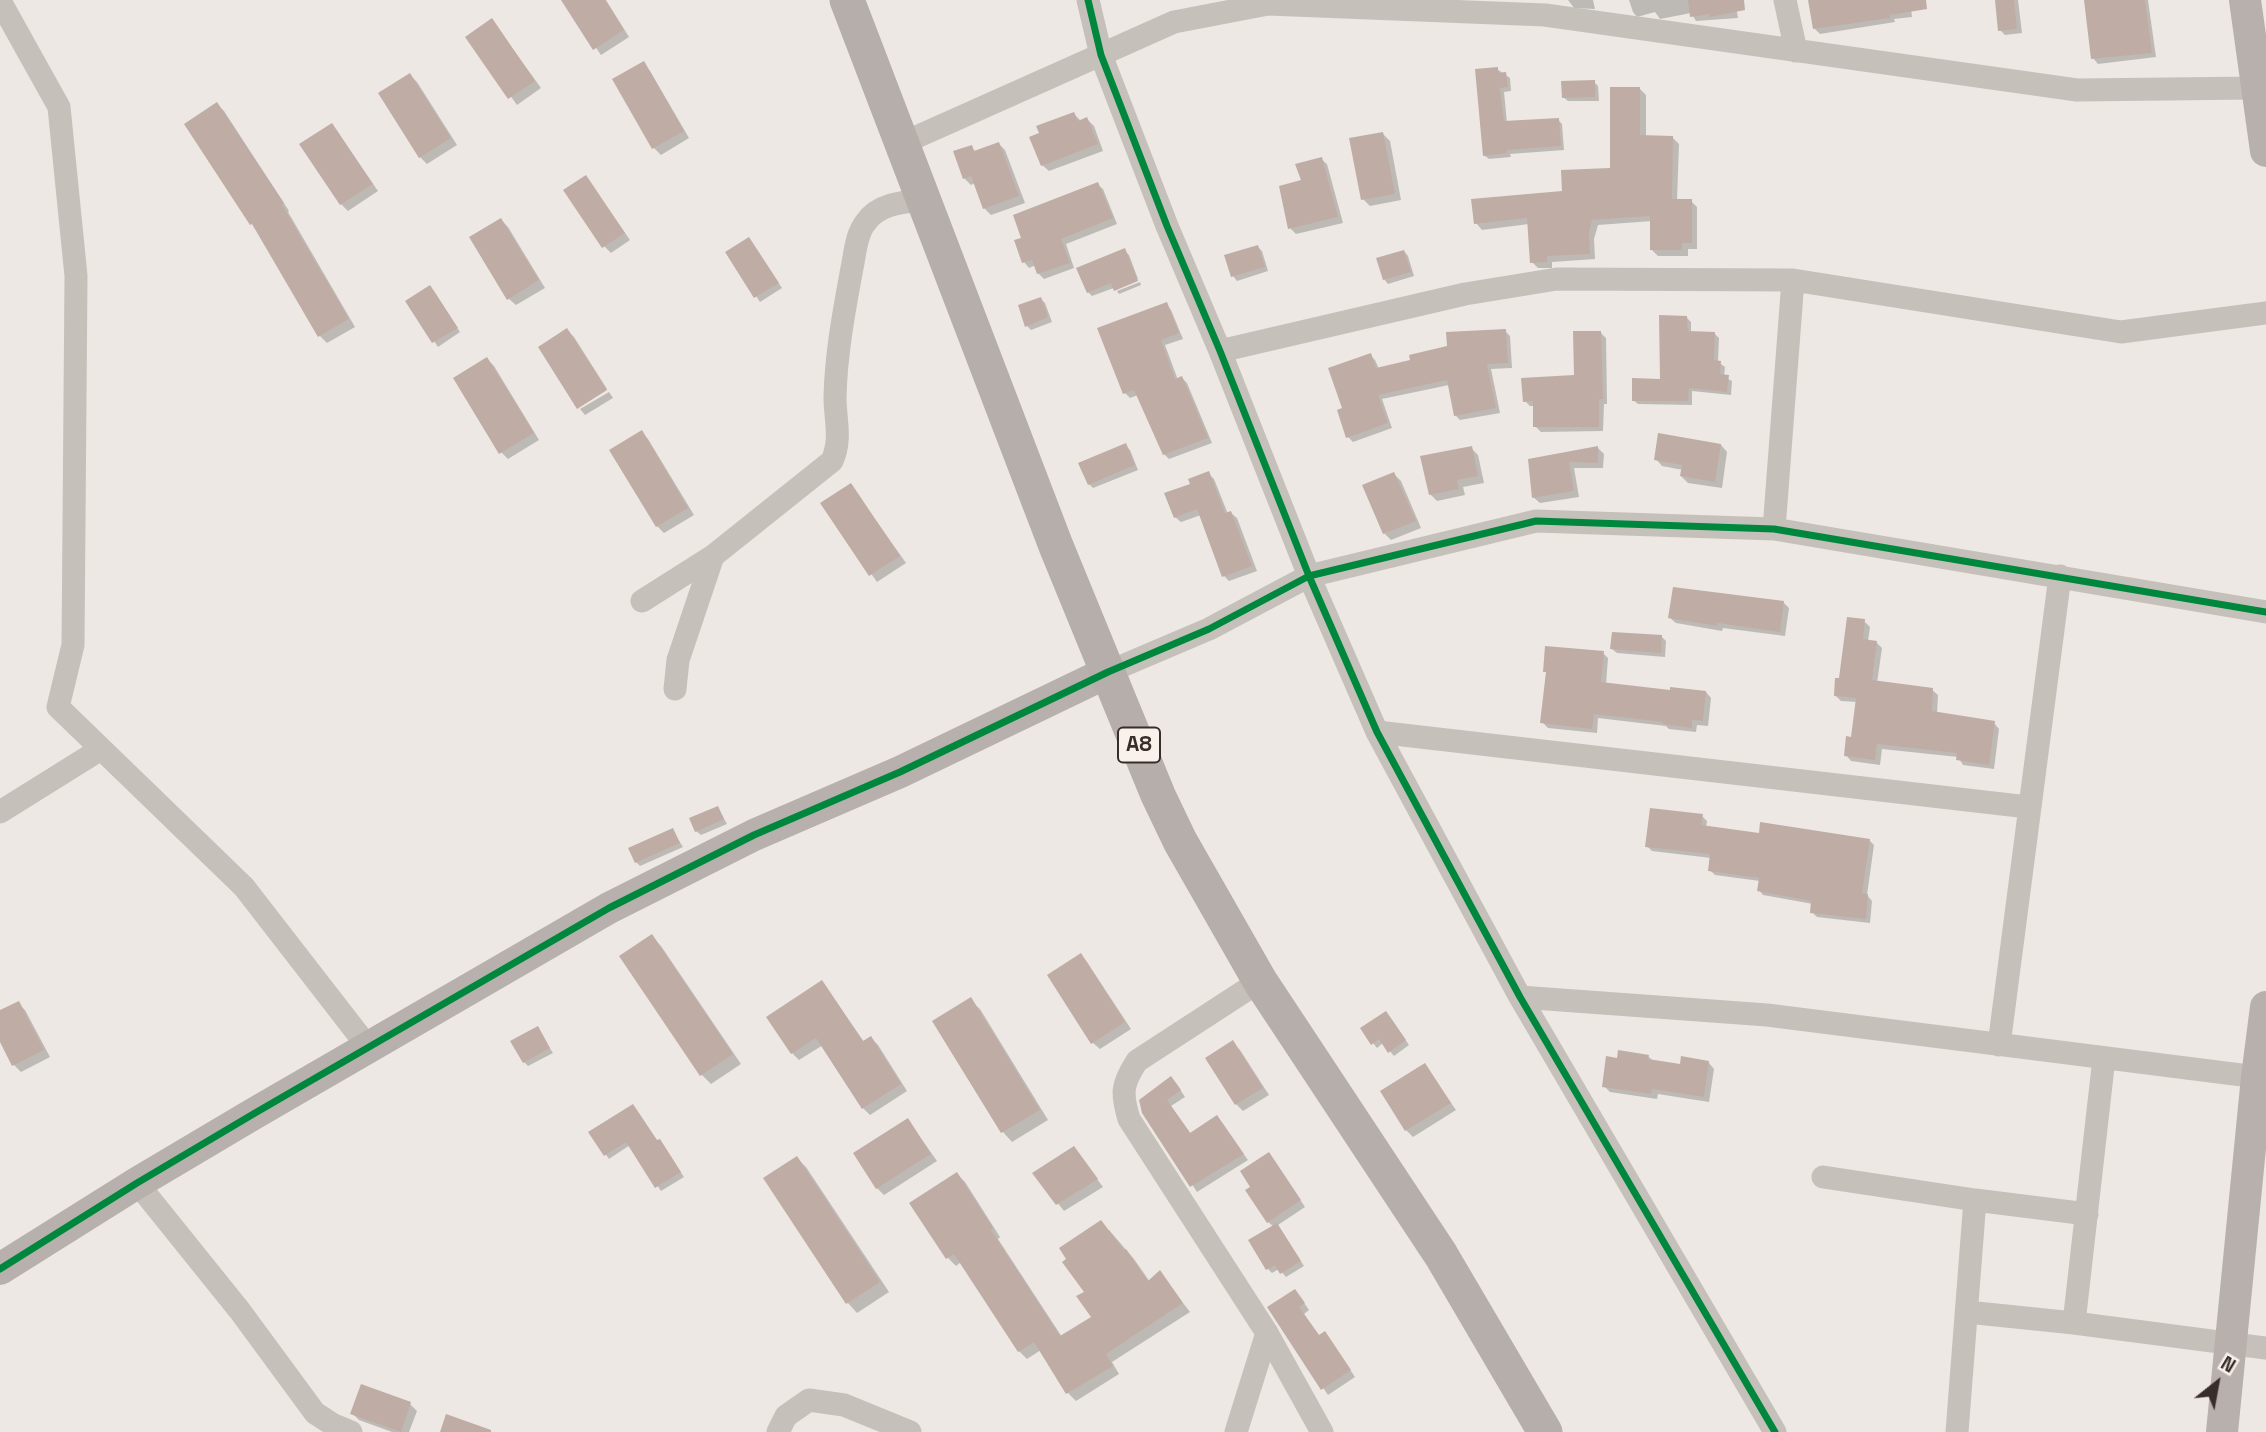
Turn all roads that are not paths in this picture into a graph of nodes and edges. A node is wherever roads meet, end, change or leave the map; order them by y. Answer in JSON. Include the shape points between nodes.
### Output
{"nodes":[{"id":1,"x":846,"y":0,"type":"edge"},
{"id":2,"x":1088,"y":0,"type":"edge"},
{"id":3,"x":1785,"y":0,"type":"edge"},
{"id":4,"x":2245,"y":0,"type":"edge"},
{"id":5,"x":0,"y":1,"type":"edge"},
{"id":6,"x":1543,"y":8,"type":"edge"},
{"id":7,"x":1796,"y":51,"type":"junction"},
{"id":8,"x":1101,"y":55,"type":"junction"},
{"id":9,"x":2261,"y":87,"type":"edge"},
{"id":10,"x":903,"y":143,"type":"junction"},
{"id":11,"x":2266,"y":151,"type":"edge"},
{"id":12,"x":925,"y":200,"type":"junction"},
{"id":13,"x":1793,"y":280,"type":"junction"},
{"id":14,"x":2266,"y":313,"type":"edge"},
{"id":15,"x":1220,"y":351,"type":"junction"},
{"id":16,"x":1774,"y":529,"type":"junction"},
{"id":17,"x":713,"y":556,"type":"junction"},
{"id":18,"x":1309,"y":576,"type":"junction"},
{"id":19,"x":2060,"y":576,"type":"junction"},
{"id":20,"x":642,"y":601,"type":"dead end"},
{"id":21,"x":2266,"y":612,"type":"edge"},
{"id":22,"x":1108,"y":672,"type":"junction"},
{"id":23,"x":675,"y":689,"type":"dead end"},
{"id":24,"x":1377,"y":732,"type":"junction"},
{"id":25,"x":101,"y":749,"type":"junction"},
{"id":26,"x":2028,"y":807,"type":"junction"},
{"id":27,"x":0,"y":812,"type":"edge"},
{"id":28,"x":1260,"y":981,"type":"junction"},
{"id":29,"x":1520,"y":997,"type":"junction"},
{"id":30,"x":2266,"y":1007,"type":"edge"},
{"id":31,"x":1999,"y":1045,"type":"junction"},
{"id":32,"x":368,"y":1047,"type":"junction"},
{"id":33,"x":2104,"y":1058,"type":"junction"},
{"id":34,"x":2261,"y":1077,"type":"edge"},
{"id":35,"x":1824,"y":1177,"type":"dead end"},
{"id":36,"x":137,"y":1183,"type":"junction"},
{"id":37,"x":1975,"y":1200,"type":"junction"},
{"id":38,"x":2087,"y":1214,"type":"junction"},
{"id":39,"x":0,"y":1269,"type":"edge"},
{"id":40,"x":1967,"y":1312,"type":"junction"},
{"id":41,"x":2074,"y":1323,"type":"junction"},
{"id":42,"x":1267,"y":1333,"type":"junction"},
{"id":43,"x":2230,"y":1345,"type":"junction"},
{"id":44,"x":2266,"y":1348,"type":"edge"},
{"id":45,"x":351,"y":1432,"type":"edge"},
{"id":46,"x":778,"y":1432,"type":"edge"},
{"id":47,"x":910,"y":1432,"type":"edge"},
{"id":48,"x":1236,"y":1432,"type":"edge"},
{"id":49,"x":1322,"y":1432,"type":"edge"},
{"id":50,"x":1545,"y":1432,"type":"edge"},
{"id":51,"x":1775,"y":1432,"type":"edge"},
{"id":52,"x":1957,"y":1432,"type":"edge"},
{"id":53,"x":2222,"y":1432,"type":"edge"}],
"edges":[{"from":1,"to":10,"type":"main road","number":"A8"},
{"from":2,"to":8,"type":"street"},
{"from":3,"to":7,"type":"street"},
{"from":4,"to":9,"type":"street"},
{"from":5,"to":25,"type":"street","via":[[59,107],[76,289],[73,645],[58,707]]},
{"from":6,"to":7,"type":"street"},
{"from":6,"to":8,"type":"street","via":[[1268,4],[1174,22]]},
{"from":7,"to":9,"type":"street","via":[[2077,90]]},
{"from":8,"to":10,"type":"street"},
{"from":8,"to":15,"type":"street"},
{"from":9,"to":11,"type":"street"},
{"from":10,"to":12,"type":"main road","number":"A8"},
{"from":12,"to":17,"type":"street","via":[[880,210],[866,222],[858,240],[841,326],[835,398],[838,449],[832,461]]},
{"from":12,"to":22,"type":"main road","number":"A8"},
{"from":13,"to":14,"type":"street","via":[[2121,332]]},
{"from":13,"to":15,"type":"street","via":[[1557,279],[1465,294]]},
{"from":13,"to":16,"type":"street"},
{"from":15,"to":18,"type":"street"},
{"from":16,"to":18,"type":"street","via":[[1536,521]]},
{"from":16,"to":19,"type":"street"},
{"from":17,"to":20,"type":"street"},
{"from":17,"to":23,"type":"street","via":[[678,660]]},
{"from":18,"to":22,"type":"street","via":[[1209,629]]},
{"from":18,"to":24,"type":"street"},
{"from":19,"to":21,"type":"street"},
{"from":19,"to":26,"type":"street"},
{"from":22,"to":28,"type":"main road","number":"A8","via":[[1180,841]]},
{"from":22,"to":32,"type":"street","via":[[900,772],[754,835],[621,902]]},
{"from":24,"to":26,"type":"street"},
{"from":24,"to":29,"type":"street"},
{"from":25,"to":27,"type":"street"},
{"from":25,"to":32,"type":"street","via":[[244,887]]},
{"from":26,"to":31,"type":"street"},
{"from":28,"to":42,"type":"street","via":[[1137,1061],[1125,1078],[1123,1098],[1129,1119]]},
{"from":28,"to":50,"type":"main road","number":"A8","via":[[1441,1255]]},
{"from":29,"to":31,"type":"street","via":[[1768,1015]]},
{"from":29,"to":51,"type":"street"},
{"from":30,"to":34,"type":"street"},
{"from":31,"to":33,"type":"street"},
{"from":32,"to":36,"type":"street"},
{"from":33,"to":34,"type":"street"},
{"from":33,"to":38,"type":"street"},
{"from":34,"to":43,"type":"street"},
{"from":35,"to":37,"type":"street"},
{"from":36,"to":39,"type":"street"},
{"from":36,"to":45,"type":"street","via":[[315,1413]]},
{"from":37,"to":38,"type":"street"},
{"from":37,"to":40,"type":"street"},
{"from":38,"to":41,"type":"street"},
{"from":40,"to":41,"type":"street"},
{"from":40,"to":52,"type":"street"},
{"from":41,"to":43,"type":"street"},
{"from":42,"to":48,"type":"street"},
{"from":42,"to":49,"type":"street"},
{"from":43,"to":44,"type":"street"},
{"from":43,"to":53,"type":"street"},
{"from":46,"to":47,"type":"street","via":[[786,1416],[809,1400],[844,1405]]}]}
